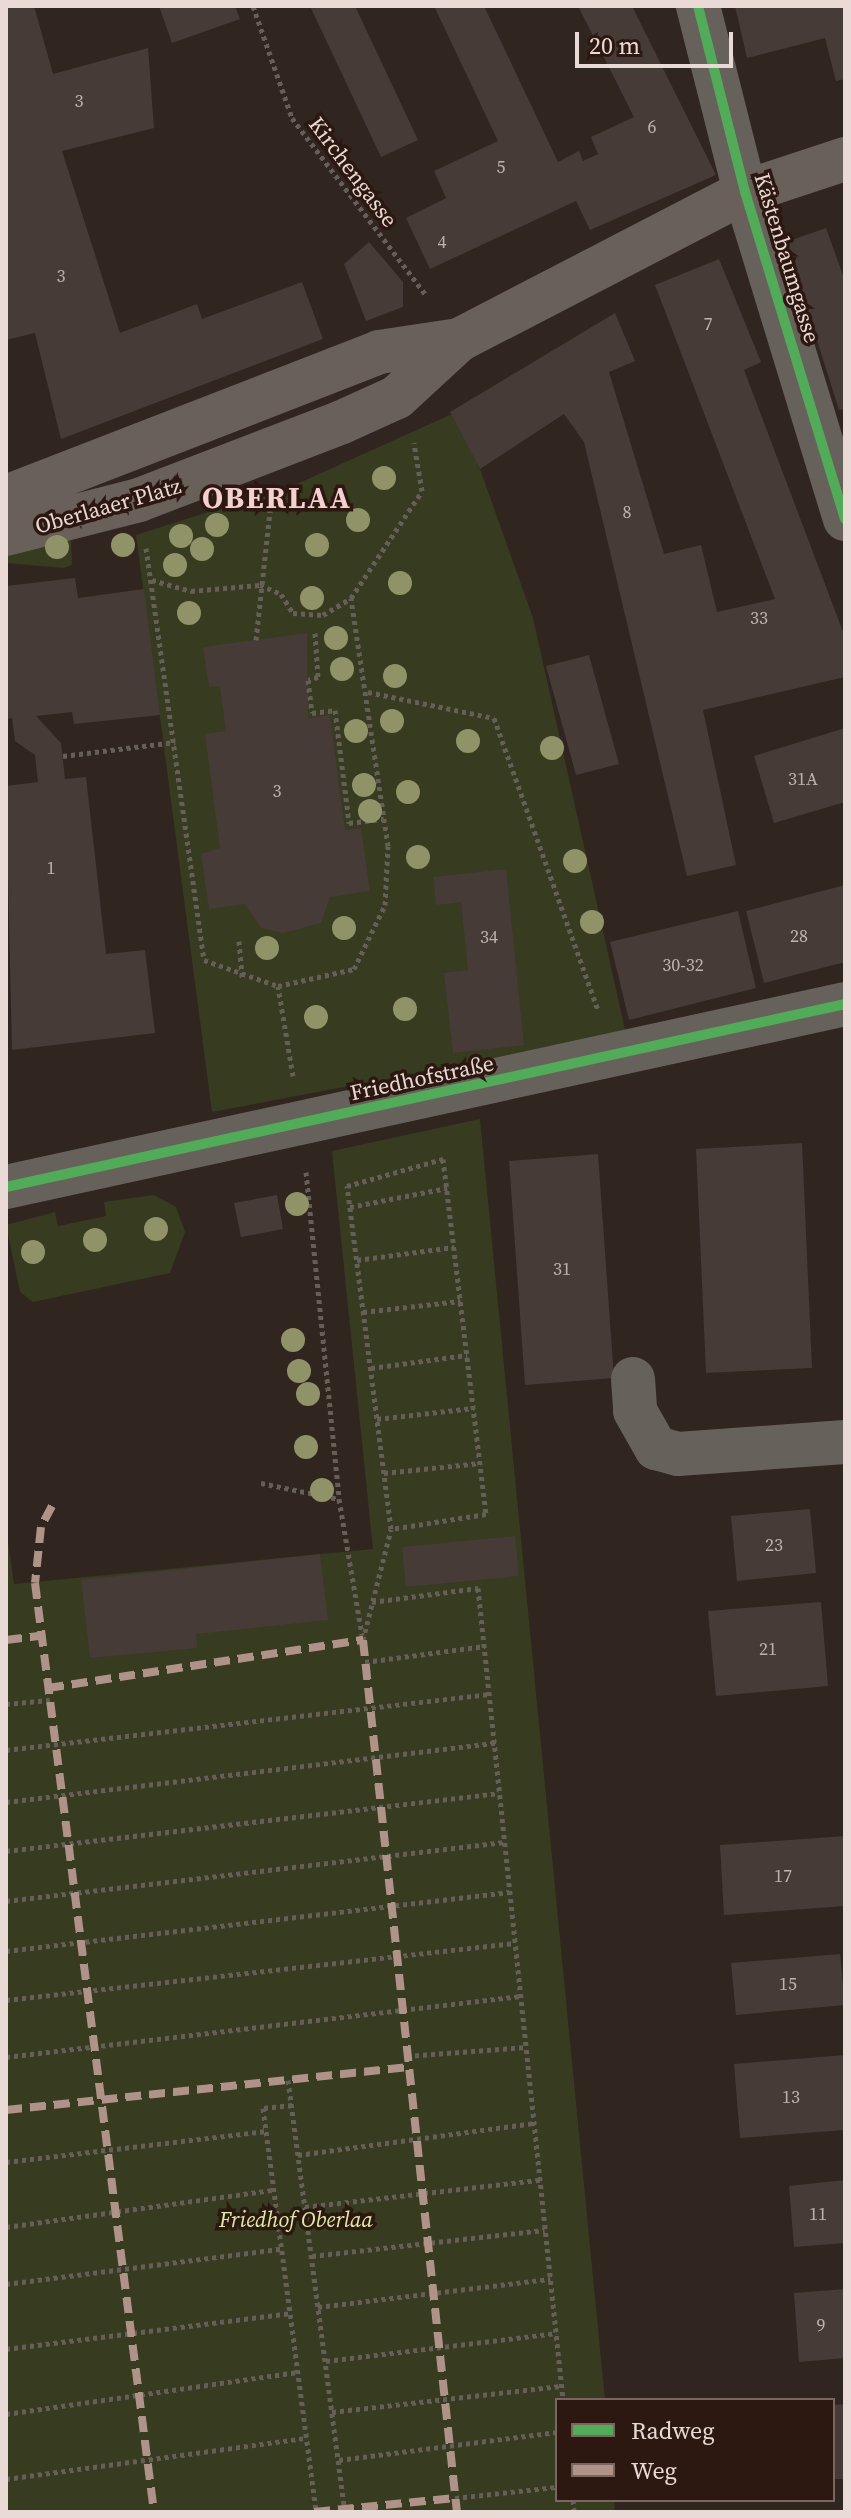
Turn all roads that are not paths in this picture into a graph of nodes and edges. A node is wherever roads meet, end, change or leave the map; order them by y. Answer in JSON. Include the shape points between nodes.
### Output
{"nodes":[{"id":1,"x":698,"y":6,"type":"edge"},
{"id":2,"x":845,"y":159,"type":"edge"},
{"id":3,"x":745,"y":192,"type":"junction"},
{"id":4,"x":459,"y":340,"type":"junction"},
{"id":5,"x":6,"y":497,"type":"edge"},
{"id":6,"x":845,"y":519,"type":"edge"},
{"id":7,"x":6,"y":534,"type":"edge"},
{"id":8,"x":845,"y":1004,"type":"edge"},
{"id":9,"x":6,"y":1187,"type":"edge"},
{"id":10,"x":633,"y":1379,"type":"dead end"},
{"id":11,"x":845,"y":1442,"type":"edge"}],
"edges":[{"from":1,"to":3,"type":"street","name":"Kästenbaumgasse"},
{"from":2,"to":3,"type":"main road","name":"Oberlaaer Platz"},
{"from":3,"to":4,"type":"main road","name":"Oberlaaer Platz"},
{"from":3,"to":6,"type":"street","name":"Kästenbaumgasse"},
{"from":4,"to":5,"type":"main road","name":"Oberlaaer Platz","via":[[379,352]]},
{"from":4,"to":7,"type":"main road","name":"Oberlaaer Platz","via":[[397,397],[139,500]]},
{"from":8,"to":9,"type":"street","name":"Friedhofstraße","via":[[615,1059]]},
{"from":10,"to":11,"type":"street","via":[[635,1411],[656,1448],[678,1454]]}]}
